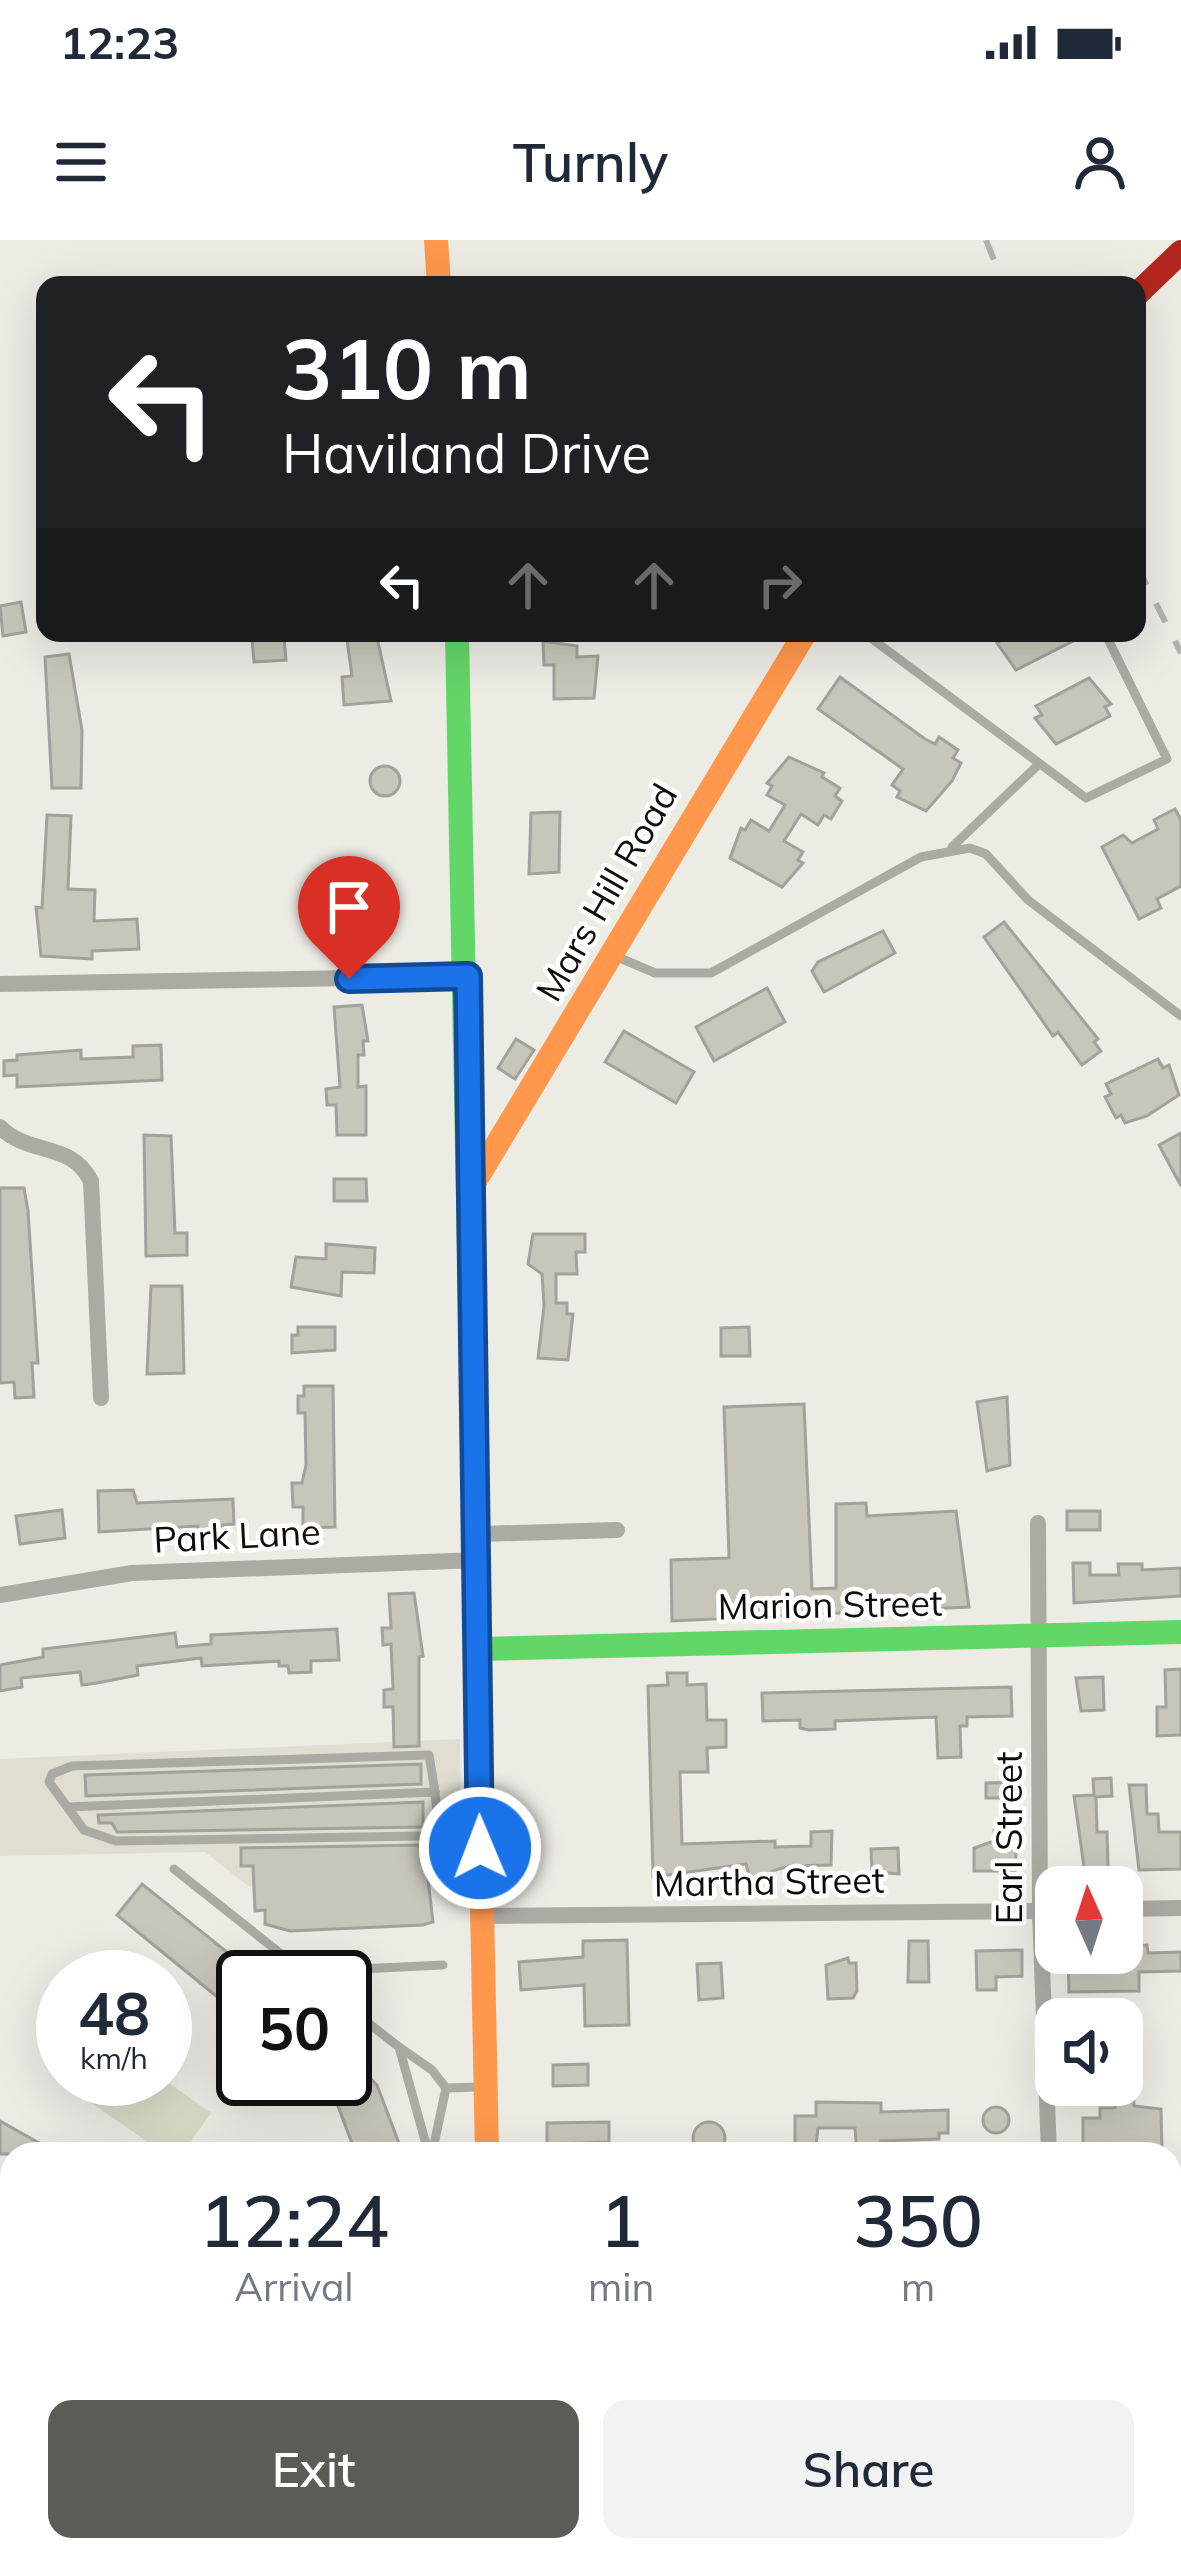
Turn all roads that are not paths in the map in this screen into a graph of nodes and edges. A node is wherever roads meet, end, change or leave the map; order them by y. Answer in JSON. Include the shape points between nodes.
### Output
{"nodes":[{"id":1,"x":436,"y":240,"type":"edge"},
{"id":2,"x":1181,"y":252,"type":"edge"},
{"id":3,"x":438,"y":276,"type":"edge"},
{"id":4,"x":1146,"y":285,"type":"edge"},
{"id":5,"x":457,"y":642,"type":"edge"},
{"id":6,"x":800,"y":642,"type":"edge"},
{"id":7,"x":876,"y":642,"type":"edge"},
{"id":8,"x":1109,"y":642,"type":"edge"},
{"id":9,"x":1040,"y":764,"type":"junction"},
{"id":10,"x":952,"y":848,"type":"junction"},
{"id":11,"x":613,"y":956,"type":"junction"},
{"id":12,"x":468,"y":976,"type":"junction"},
{"id":13,"x":0,"y":984,"type":"edge"},
{"id":14,"x":1181,"y":1016,"type":"edge"},
{"id":15,"x":0,"y":1127,"type":"edge"},
{"id":16,"x":471,"y":1188,"type":"junction"},
{"id":17,"x":101,"y":1397,"type":"dead end"},
{"id":18,"x":1038,"y":1522,"type":"dead end"},
{"id":19,"x":617,"y":1530,"type":"dead end"},
{"id":20,"x":478,"y":1534,"type":"junction"},
{"id":21,"x":479,"y":1560,"type":"junction"},
{"id":22,"x":0,"y":1594,"type":"edge"},
{"id":23,"x":1181,"y":1632,"type":"edge"},
{"id":24,"x":1043,"y":1635,"type":"junction"},
{"id":25,"x":481,"y":1649,"type":"junction"},
{"id":26,"x":435,"y":1792,"type":"junction"},
{"id":27,"x":68,"y":1808,"type":"junction"},
{"id":28,"x":480,"y":1835,"type":"junction"},
{"id":29,"x":439,"y":1836,"type":"junction"},
{"id":30,"x":1047,"y":1866,"type":"edge"},
{"id":31,"x":174,"y":1870,"type":"dead end"},
{"id":32,"x":1181,"y":1908,"type":"edge"},
{"id":33,"x":1143,"y":1909,"type":"edge"},
{"id":34,"x":1035,"y":1911,"type":"edge"},
{"id":35,"x":483,"y":1916,"type":"junction"},
{"id":36,"x":276,"y":1950,"type":"edge"},
{"id":37,"x":443,"y":1965,"type":"dead end"},
{"id":38,"x":372,"y":1968,"type":"edge"},
{"id":39,"x":1048,"y":1974,"type":"edge"},
{"id":40,"x":372,"y":2026,"type":"edge"},
{"id":41,"x":399,"y":2048,"type":"junction"},
{"id":42,"x":486,"y":2086,"type":"junction"},
{"id":43,"x":446,"y":2088,"type":"junction"},
{"id":44,"x":425,"y":2142,"type":"edge"},
{"id":45,"x":434,"y":2142,"type":"edge"},
{"id":46,"x":487,"y":2142,"type":"edge"},
{"id":47,"x":1048,"y":2142,"type":"edge"}],
"edges":[{"from":1,"to":3,"type":"main road"},
{"from":2,"to":4,"type":"main road"},
{"from":5,"to":12,"type":"main road"},
{"from":6,"to":11,"type":"main road","name":"Mars Hill Road"},
{"from":7,"to":9,"type":"lane"},
{"from":8,"to":9,"type":"lane","via":[[1167,759],[1086,798]]},
{"from":9,"to":10,"type":"lane"},
{"from":10,"to":11,"type":"lane","via":[[905,865],[711,974],[656,973]]},
{"from":10,"to":14,"type":"lane","via":[[986,854],[1028,900]]},
{"from":11,"to":16,"type":"main road","name":"Mars Hill Road"},
{"from":12,"to":13,"type":"street"},
{"from":12,"to":16,"type":"main road"},
{"from":15,"to":17,"type":"street","via":[[68,1153],[91,1181]]},
{"from":16,"to":20,"type":"main road"},
{"from":18,"to":24,"type":"street","name":"Earl Street"},
{"from":19,"to":20,"type":"street"},
{"from":20,"to":21,"type":"main road"},
{"from":21,"to":22,"type":"street","name":"Park Lane","via":[[132,1573]]},
{"from":21,"to":25,"type":"main road"},
{"from":23,"to":24,"type":"main road","name":"Marion Street"},
{"from":24,"to":25,"type":"main road","name":"Marion Street"},
{"from":24,"to":30,"type":"street","name":"Earl Street"},
{"from":25,"to":28,"type":"main road"},
{"from":26,"to":27,"type":"lane"},
{"from":26,"to":27,"type":"lane","via":[[429,1755],[72,1766],[49,1782]]},
{"from":26,"to":29,"type":"lane"},
{"from":27,"to":29,"type":"lane","via":[[85,1830],[116,1841]]},
{"from":28,"to":29,"type":"lane"},
{"from":28,"to":35,"type":"main road"},
{"from":31,"to":36,"type":"lane"},
{"from":32,"to":33,"type":"street"},
{"from":34,"to":35,"type":"street","name":"Martha Street"},
{"from":35,"to":42,"type":"main road"},
{"from":37,"to":38,"type":"lane"},
{"from":39,"to":47,"type":"street","name":"Earl Street"},
{"from":40,"to":41,"type":"lane"},
{"from":41,"to":43,"type":"lane"},
{"from":41,"to":44,"type":"lane"},
{"from":42,"to":43,"type":"lane"},
{"from":42,"to":46,"type":"main road"},
{"from":43,"to":45,"type":"lane"}]}
